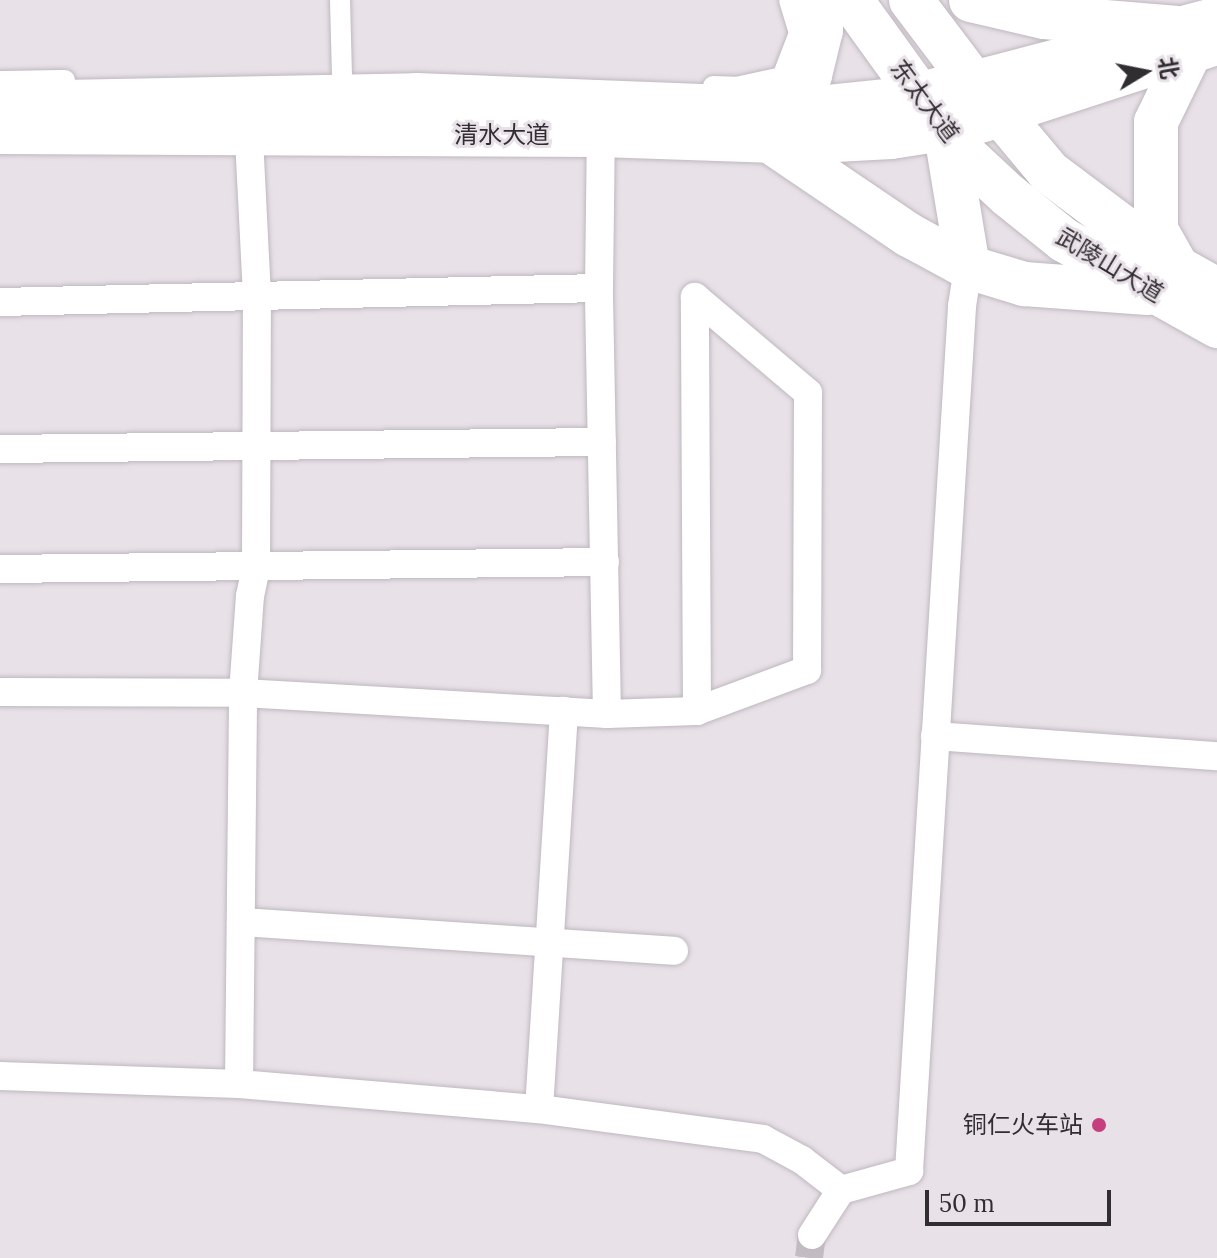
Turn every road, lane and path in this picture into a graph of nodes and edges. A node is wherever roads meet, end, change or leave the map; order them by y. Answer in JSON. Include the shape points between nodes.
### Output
{"nodes":[{"id":1,"x":340,"y":0,"type":"edge"},
{"id":2,"x":789,"y":0,"type":"edge"},
{"id":3,"x":820,"y":0,"type":"edge"},
{"id":4,"x":851,"y":0,"type":"edge"},
{"id":5,"x":911,"y":0,"type":"edge"},
{"id":6,"x":971,"y":0,"type":"edge"},
{"id":7,"x":1200,"y":36,"type":"edge"},
{"id":8,"x":342,"y":75,"type":"junction"},
{"id":9,"x":79,"y":80,"type":"dead end"},
{"id":10,"x":126,"y":80,"type":"dead end"},
{"id":11,"x":0,"y":81,"type":"edge"},
{"id":12,"x":973,"y":81,"type":"junction"},
{"id":13,"x":690,"y":85,"type":"dead end"},
{"id":14,"x":0,"y":103,"type":"edge"},
{"id":15,"x":590,"y":106,"type":"junction"},
{"id":16,"x":932,"y":112,"type":"junction"},
{"id":17,"x":1001,"y":115,"type":"junction"},
{"id":18,"x":248,"y":116,"type":"junction"},
{"id":19,"x":768,"y":125,"type":"junction"},
{"id":20,"x":0,"y":132,"type":"edge"},
{"id":21,"x":1049,"y":172,"type":"joint"},
{"id":22,"x":1008,"y":195,"type":"joint"},
{"id":23,"x":968,"y":267,"type":"junction"},
{"id":24,"x":1167,"y":281,"type":"junction"},
{"id":25,"x":599,"y":288,"type":"junction"},
{"id":26,"x":1217,"y":290,"type":"edge"},
{"id":27,"x":257,"y":296,"type":"junction"},
{"id":28,"x":0,"y":302,"type":"edge"},
{"id":29,"x":1217,"y":326,"type":"edge"},
{"id":30,"x":602,"y":442,"type":"junction"},
{"id":31,"x":257,"y":444,"type":"junction"},
{"id":32,"x":0,"y":449,"type":"edge"},
{"id":33,"x":605,"y":562,"type":"junction"},
{"id":34,"x":256,"y":567,"type":"junction"},
{"id":35,"x":0,"y":569,"type":"edge"},
{"id":36,"x":0,"y":692,"type":"edge"},
{"id":37,"x":243,"y":693,"type":"junction"},
{"id":38,"x":564,"y":711,"type":"junction"},
{"id":39,"x":697,"y":711,"type":"junction"},
{"id":40,"x":607,"y":714,"type":"junction"},
{"id":41,"x":935,"y":736,"type":"junction"},
{"id":42,"x":1217,"y":756,"type":"edge"},
{"id":43,"x":241,"y":922,"type":"junction"},
{"id":44,"x":550,"y":943,"type":"junction"},
{"id":45,"x":674,"y":951,"type":"dead end"},
{"id":46,"x":0,"y":1076,"type":"edge"},
{"id":47,"x":239,"y":1084,"type":"junction"},
{"id":48,"x":539,"y":1109,"type":"junction"},
{"id":49,"x":841,"y":1190,"type":"junction"},
{"id":50,"x":812,"y":1235,"type":"tunnel mouth"}],
"edges":[{"from":1,"to":8,"type":"street"},
{"from":2,"to":13,"type":"street","via":[[799,33],[782,77],[736,87]]},
{"from":3,"to":19,"type":"main road","via":[[821,30],[810,75]]},
{"from":4,"to":16,"type":"main road","name":"东太大道"},
{"from":5,"to":12,"type":"main road","name":"东太大道"},
{"from":6,"to":7,"type":"main road","via":[[1044,17]]},
{"from":7,"to":12,"type":"main road"},
{"from":7,"to":17,"type":"main road"},
{"from":7,"to":24,"type":"main road","via":[[1156,122],[1156,230]]},
{"from":8,"to":10,"type":"street","via":[[226,82]]},
{"from":8,"to":15,"type":"street"},
{"from":9,"to":11,"type":"street"},
{"from":12,"to":16,"type":"main road","name":"清水大道"},
{"from":12,"to":17,"type":"main road","name":"东太大道"},
{"from":14,"to":18,"type":"main road","name":"清水大道"},
{"from":15,"to":18,"type":"main road","name":"清水大道"},
{"from":15,"to":19,"type":"main road","name":"清水大道"},
{"from":15,"to":25,"type":"street"},
{"from":16,"to":17,"type":"main road","name":"清水大道"},
{"from":16,"to":19,"type":"main road","name":"清水大道","via":[[891,137]]},
{"from":16,"to":22,"type":"main road","name":"东太大道","via":[[967,157]]},
{"from":16,"to":23,"type":"main road"},
{"from":17,"to":21,"type":"main road","name":"东太大道"},
{"from":18,"to":20,"type":"main road","name":"清水大道"},
{"from":18,"to":27,"type":"street"},
{"from":19,"to":23,"type":"main road","via":[[909,235]]},
{"from":21,"to":24,"type":"main road","name":"武陵山大道"},
{"from":22,"to":24,"type":"main road","name":"武陵山大道","via":[[1064,240]]},
{"from":23,"to":24,"type":"main road","via":[[1024,284]]},
{"from":23,"to":41,"type":"street"},
{"from":24,"to":26,"type":"main road","name":"武陵山大道"},
{"from":24,"to":29,"type":"main road","name":"武陵山大道"},
{"from":25,"to":27,"type":"street"},
{"from":25,"to":30,"type":"street"},
{"from":27,"to":28,"type":"street"},
{"from":27,"to":31,"type":"street"},
{"from":30,"to":31,"type":"street"},
{"from":30,"to":33,"type":"street"},
{"from":31,"to":32,"type":"street"},
{"from":31,"to":34,"type":"street"},
{"from":33,"to":34,"type":"street"},
{"from":33,"to":40,"type":"street"},
{"from":34,"to":35,"type":"street"},
{"from":34,"to":37,"type":"street"},
{"from":36,"to":37,"type":"street"},
{"from":37,"to":38,"type":"street"},
{"from":37,"to":43,"type":"street"},
{"from":38,"to":40,"type":"street"},
{"from":38,"to":44,"type":"street"},
{"from":39,"to":39,"type":"street","via":[[807,670],[808,393],[695,297]]},
{"from":39,"to":40,"type":"street"},
{"from":41,"to":42,"type":"street"},
{"from":41,"to":49,"type":"street","via":[[909,1171]]},
{"from":43,"to":44,"type":"street"},
{"from":43,"to":47,"type":"street"},
{"from":44,"to":45,"type":"street"},
{"from":44,"to":48,"type":"street"},
{"from":46,"to":47,"type":"street"},
{"from":47,"to":48,"type":"street"},
{"from":48,"to":49,"type":"street","via":[[763,1139]]},
{"from":49,"to":50,"type":"street"}]}
